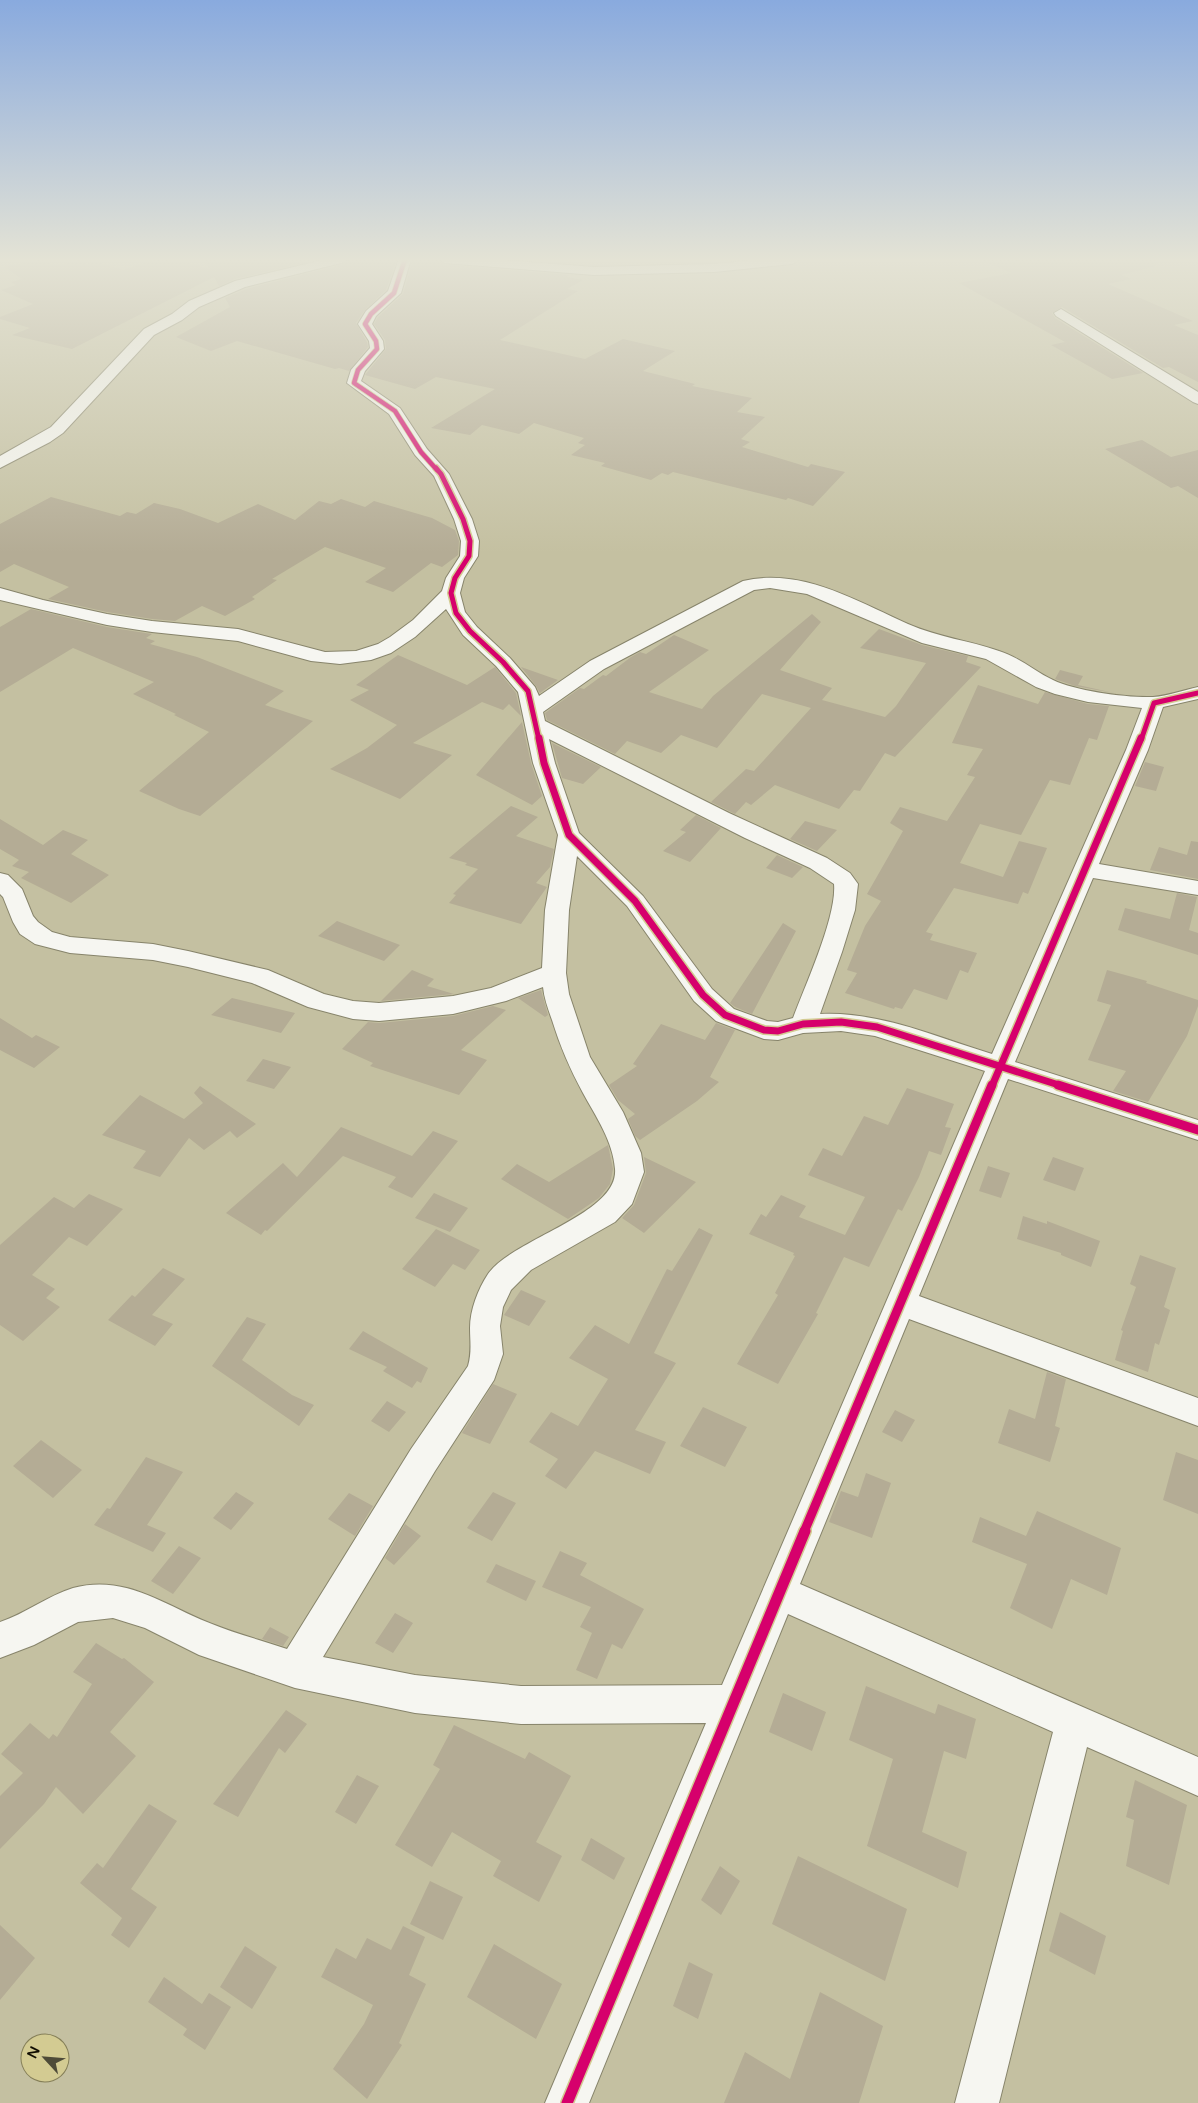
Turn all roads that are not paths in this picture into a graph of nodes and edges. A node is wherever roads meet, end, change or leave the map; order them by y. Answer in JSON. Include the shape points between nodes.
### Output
{"nodes":[{"id":1,"x":125,"y":357,"type":"edge"},
{"id":2,"x":369,"y":357,"type":"edge"},
{"id":3,"x":1131,"y":357,"type":"edge"},
{"id":4,"x":1198,"y":399,"type":"edge"},
{"id":5,"x":0,"y":463,"type":"edge"},
{"id":6,"x":451,"y":592,"type":"junction"},
{"id":7,"x":0,"y":594,"type":"edge"},
{"id":8,"x":1198,"y":693,"type":"edge"},
{"id":9,"x":1154,"y":703,"type":"junction"},
{"id":10,"x":534,"y":718,"type":"junction"},
{"id":11,"x":569,"y":835,"type":"junction"},
{"id":12,"x":1085,"y":869,"type":"junction"},
{"id":13,"x":0,"y":880,"type":"edge"},
{"id":14,"x":1198,"y":888,"type":"edge"},
{"id":15,"x":554,"y":973,"type":"junction"},
{"id":16,"x":804,"y":1024,"type":"junction"},
{"id":17,"x":1000,"y":1067,"type":"junction"},
{"id":18,"x":1198,"y":1130,"type":"edge"},
{"id":19,"x":902,"y":1302,"type":"junction"},
{"id":20,"x":1198,"y":1412,"type":"edge"},
{"id":21,"x":779,"y":1592,"type":"junction"},
{"id":22,"x":0,"y":1640,"type":"edge"},
{"id":23,"x":295,"y":1670,"type":"junction"},
{"id":24,"x":732,"y":1704,"type":"junction"},
{"id":25,"x":1074,"y":1722,"type":"junction"},
{"id":26,"x":1198,"y":1778,"type":"edge"},
{"id":27,"x":567,"y":2103,"type":"edge"},
{"id":28,"x":977,"y":2103,"type":"edge"}],
"edges":[{"from":1,"to":5,"type":"street","via":[[57,430]]},
{"from":2,"to":6,"type":"street","via":[[355,372],[354,383],[395,411],[421,452],[441,474],[463,519],[470,541],[469,556],[455,578]]},
{"from":3,"to":4,"type":"street"},
{"from":6,"to":7,"type":"street","via":[[404,638],[378,652],[334,658],[312,657],[240,635],[87,617]]},
{"from":6,"to":10,"type":"street","via":[[456,613],[528,691]]},
{"from":8,"to":9,"type":"street"},
{"from":9,"to":10,"type":"street","via":[[1079,694],[1049,686],[994,655],[921,637],[841,601],[803,588],[760,582],[597,665],[568,684]]},
{"from":9,"to":12,"type":"street"},
{"from":10,"to":11,"type":"street","via":[[544,763]]},
{"from":10,"to":16,"type":"street","via":[[773,843],[834,871],[845,882],[847,891],[840,925]]},
{"from":11,"to":15,"type":"street","via":[[557,910]]},
{"from":11,"to":16,"type":"street","via":[[635,902],[715,1008],[764,1030],[778,1031]]},
{"from":12,"to":14,"type":"street"},
{"from":12,"to":17,"type":"street"},
{"from":13,"to":15,"type":"street","via":[[14,894],[20,917],[44,938],[70,945],[153,952],[188,959],[259,976],[317,1001],[352,1010],[379,1012],[453,1005],[497,995]]},
{"from":15,"to":23,"type":"street","via":[[556,994],[577,1057],[609,1112],[627,1153],[630,1172],[622,1196],[605,1214],[520,1262],[499,1282],[488,1307],[485,1326],[487,1354],[483,1370],[423,1460]]},
{"from":16,"to":17,"type":"street","via":[[840,1022],[877,1027]]},
{"from":17,"to":18,"type":"street"},
{"from":17,"to":19,"type":"street"},
{"from":19,"to":20,"type":"street"},
{"from":19,"to":21,"type":"street"},
{"from":21,"to":24,"type":"street"},
{"from":21,"to":25,"type":"street"},
{"from":22,"to":23,"type":"street","via":[[21,1633],[74,1605],[113,1601],[152,1613],[199,1637]]},
{"from":23,"to":24,"type":"street","via":[[416,1694],[521,1706]]},
{"from":24,"to":27,"type":"street"},
{"from":25,"to":26,"type":"street"},
{"from":25,"to":28,"type":"street"}]}
